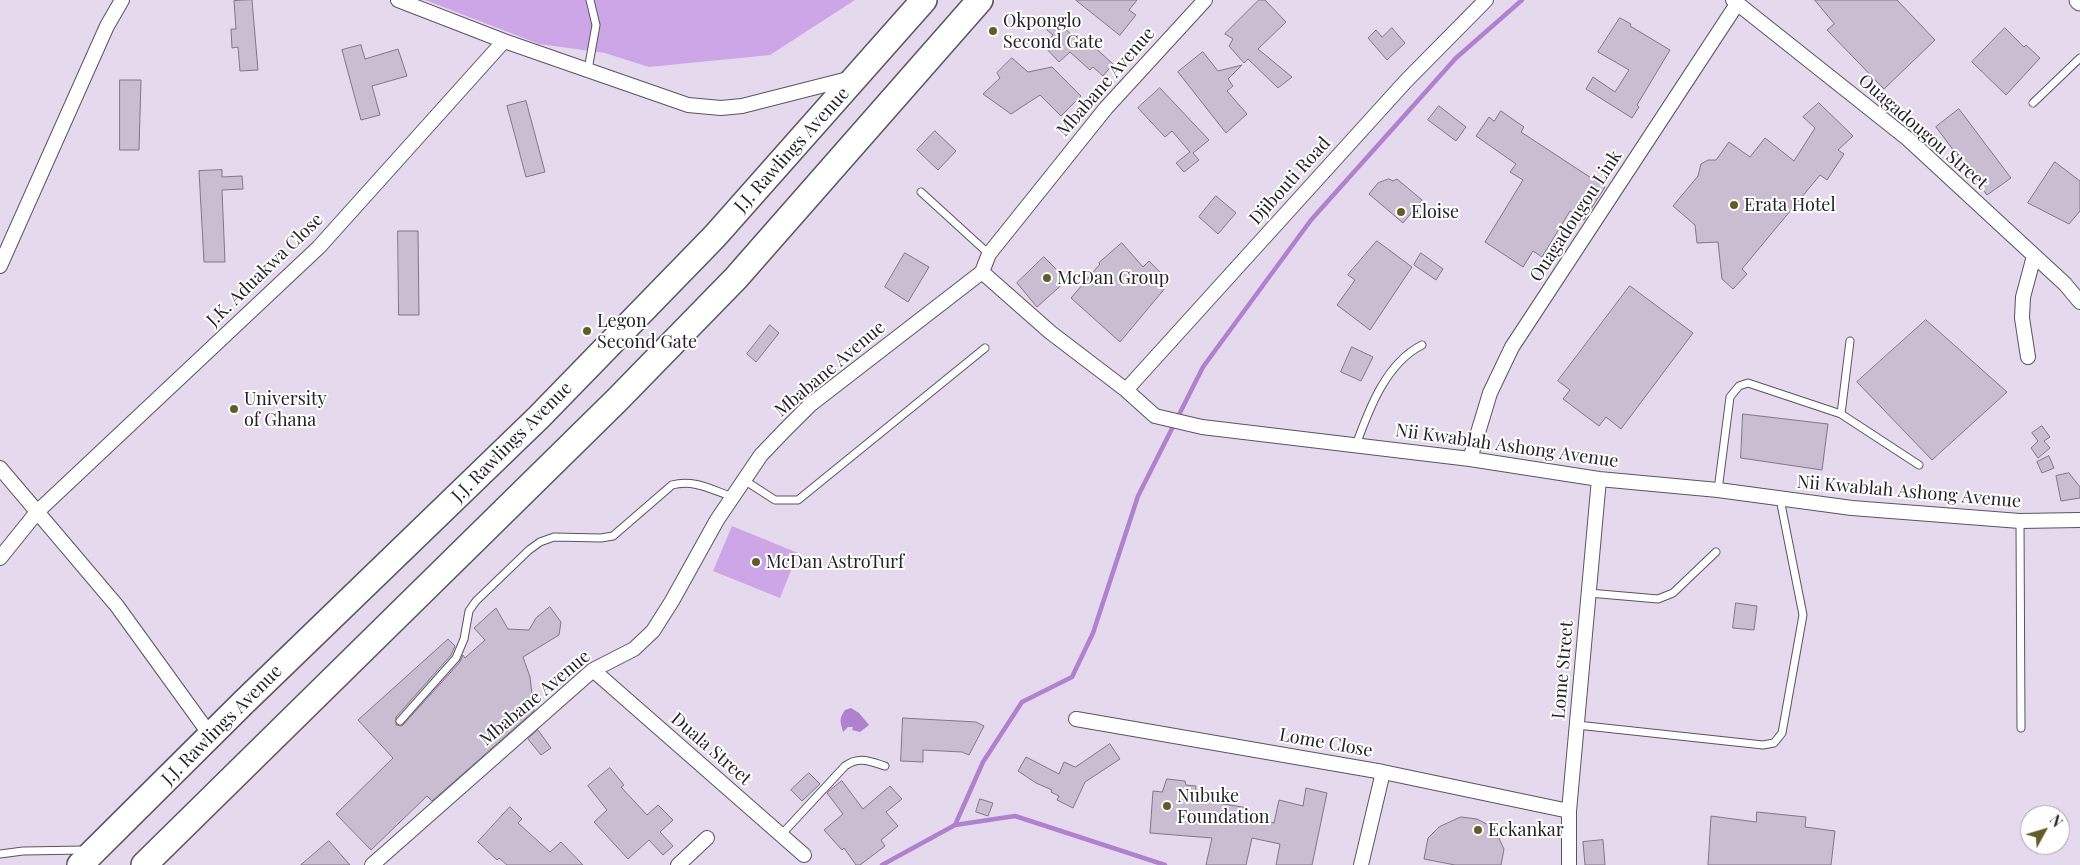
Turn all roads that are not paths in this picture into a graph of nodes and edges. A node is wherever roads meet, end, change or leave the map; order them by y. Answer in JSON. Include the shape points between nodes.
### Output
{"nodes":[{"id":1,"x":122,"y":0,"type":"edge"},
{"id":2,"x":398,"y":0,"type":"edge"},
{"id":3,"x":590,"y":0,"type":"edge"},
{"id":4,"x":924,"y":0,"type":"edge"},
{"id":5,"x":980,"y":0,"type":"edge"},
{"id":6,"x":1205,"y":0,"type":"edge"},
{"id":7,"x":1486,"y":0,"type":"edge"},
{"id":8,"x":1735,"y":2,"type":"edge"},
{"id":9,"x":504,"y":41,"type":"junction"},
{"id":10,"x":2080,"y":58,"type":"edge"},
{"id":11,"x":588,"y":70,"type":"junction"},
{"id":12,"x":858,"y":76,"type":"junction"},
{"id":13,"x":2033,"y":103,"type":"dead end"},
{"id":14,"x":920,"y":192,"type":"dead end"},
{"id":15,"x":989,"y":254,"type":"junction"},
{"id":16,"x":2034,"y":256,"type":"junction"},
{"id":17,"x":0,"y":266,"type":"edge"},
{"id":18,"x":982,"y":272,"type":"junction"},
{"id":19,"x":2080,"y":302,"type":"edge"},
{"id":20,"x":1850,"y":341,"type":"dead end"},
{"id":21,"x":1422,"y":345,"type":"dead end"},
{"id":22,"x":985,"y":348,"type":"dead end"},
{"id":23,"x":2028,"y":358,"type":"dead end"},
{"id":24,"x":1126,"y":390,"type":"junction"},
{"id":25,"x":1841,"y":414,"type":"junction"},
{"id":26,"x":1356,"y":445,"type":"junction"},
{"id":27,"x":1470,"y":459,"type":"junction"},
{"id":28,"x":1919,"y":465,"type":"dead end"},
{"id":29,"x":0,"y":468,"type":"edge"},
{"id":30,"x":1599,"y":479,"type":"junction"},
{"id":31,"x":744,"y":480,"type":"junction"},
{"id":32,"x":1718,"y":490,"type":"junction"},
{"id":33,"x":733,"y":497,"type":"junction"},
{"id":34,"x":1780,"y":499,"type":"junction"},
{"id":35,"x":38,"y":512,"type":"junction"},
{"id":36,"x":2080,"y":520,"type":"edge"},
{"id":37,"x":2020,"y":521,"type":"junction"},
{"id":38,"x":1716,"y":552,"type":"dead end"},
{"id":39,"x":0,"y":558,"type":"edge"},
{"id":40,"x":1589,"y":593,"type":"junction"},
{"id":41,"x":593,"y":670,"type":"junction"},
{"id":42,"x":1076,"y":719,"type":"dead end"},
{"id":43,"x":400,"y":721,"type":"dead end"},
{"id":44,"x":1577,"y":725,"type":"junction"},
{"id":45,"x":2021,"y":728,"type":"dead end"},
{"id":46,"x":211,"y":736,"type":"junction"},
{"id":47,"x":885,"y":766,"type":"dead end"},
{"id":48,"x":1383,"y":772,"type":"junction"},
{"id":49,"x":1569,"y":811,"type":"junction"},
{"id":50,"x":781,"y":835,"type":"junction"},
{"id":51,"x":707,"y":838,"type":"dead end"},
{"id":52,"x":0,"y":854,"type":"edge"},
{"id":53,"x":804,"y":855,"type":"dead end"},
{"id":54,"x":88,"y":858,"type":"edge"},
{"id":55,"x":144,"y":865,"type":"edge"},
{"id":56,"x":372,"y":865,"type":"edge"},
{"id":57,"x":678,"y":865,"type":"edge"},
{"id":58,"x":1361,"y":865,"type":"edge"},
{"id":59,"x":1569,"y":865,"type":"edge"}],
"edges":[{"from":1,"to":17,"type":"street","via":[[107,26]]},
{"from":2,"to":9,"type":"street"},
{"from":3,"to":11,"type":"lane","via":[[596,25]]},
{"from":4,"to":12,"type":"highway","name":"J.J. Rawlings Avenue"},
{"from":5,"to":55,"type":"highway","via":[[736,278],[617,400]]},
{"from":6,"to":15,"type":"street","name":"Mbabane Avenue","via":[[1106,108]]},
{"from":7,"to":24,"type":"street","name":"Djibouti Road","via":[[1406,81]]},
{"from":8,"to":16,"type":"street","name":"Ouagadougou Street","via":[[1908,139]]},
{"from":8,"to":27,"type":"street","name":"Ouagadougou Link","via":[[1512,347],[1490,393]]},
{"from":9,"to":11,"type":"street"},
{"from":9,"to":35,"type":"street","name":"J.K. Aduakwa Close","via":[[319,247]]},
{"from":10,"to":13,"type":"lane"},
{"from":11,"to":12,"type":"street","via":[[688,105],[721,108],[742,106]]},
{"from":12,"to":46,"type":"highway","name":"J.J. Rawlings Avenue","via":[[715,236],[539,417]]},
{"from":14,"to":15,"type":"lane"},
{"from":15,"to":18,"type":"street","name":"Mbabane Avenue"},
{"from":16,"to":19,"type":"street","name":"Ouagadougou Street"},
{"from":16,"to":23,"type":"street","via":[[2023,297],[2022,318]]},
{"from":18,"to":24,"type":"street","name":"Nii Kwablah Ashong Avenue","via":[[1050,332]]},
{"from":18,"to":31,"type":"street","name":"Mbabane Avenue","via":[[810,405],[761,455]]},
{"from":20,"to":25,"type":"lane"},
{"from":21,"to":26,"type":"lane","via":[[1411,350],[1391,372],[1369,408]]},
{"from":22,"to":31,"type":"lane","via":[[798,500],[775,500]]},
{"from":24,"to":26,"type":"street","name":"Nii Kwablah Ashong Avenue","via":[[1155,416],[1202,427]]},
{"from":25,"to":28,"type":"lane"},
{"from":25,"to":32,"type":"lane","via":[[1748,383],[1739,386],[1730,397]]},
{"from":26,"to":27,"type":"street","name":"Nii Kwablah Ashong Avenue"},
{"from":27,"to":30,"type":"street","name":"Nii Kwablah Ashong Avenue"},
{"from":29,"to":35,"type":"street"},
{"from":30,"to":32,"type":"street","name":"Nii Kwablah Ashong Avenue"},
{"from":30,"to":40,"type":"street","name":"Lome Street"},
{"from":31,"to":33,"type":"street","name":"Mbabane Avenue"},
{"from":32,"to":34,"type":"street","name":"Nii Kwablah Ashong Avenue"},
{"from":33,"to":41,"type":"street","name":"Mbabane Avenue","via":[[653,631],[634,649]]},
{"from":33,"to":43,"type":"lane","via":[[684,482],[672,485],[613,536],[554,537],[540,542],[476,601],[469,611],[464,639],[456,658]]},
{"from":34,"to":37,"type":"street","name":"Nii Kwablah Ashong Avenue"},
{"from":34,"to":44,"type":"lane","via":[[1803,615],[1782,733],[1774,743]]},
{"from":35,"to":39,"type":"street","name":"J.K. Aduakwa Close"},
{"from":35,"to":46,"type":"street","via":[[117,606]]},
{"from":36,"to":37,"type":"street","name":"Nii Kwablah Ashong Avenue"},
{"from":37,"to":45,"type":"lane"},
{"from":38,"to":40,"type":"lane","via":[[1673,593],[1658,599]]},
{"from":40,"to":44,"type":"street","name":"Lome Street"},
{"from":41,"to":50,"type":"street","name":"Duala Street"},
{"from":41,"to":56,"type":"street","name":"Mbabane Avenue"},
{"from":42,"to":48,"type":"street","name":"Lome Close"},
{"from":44,"to":49,"type":"street","name":"Lome Street"},
{"from":46,"to":54,"type":"highway","name":"J.J. Rawlings Avenue"},
{"from":47,"to":50,"type":"lane","via":[[862,759],[854,760]]},
{"from":48,"to":49,"type":"street","name":"Lome Close"},
{"from":48,"to":58,"type":"street"},
{"from":49,"to":59,"type":"street","name":"Lome Street"},
{"from":50,"to":53,"type":"street","name":"Duala Street"},
{"from":51,"to":57,"type":"street"},
{"from":52,"to":54,"type":"lane","via":[[23,851]]}]}
